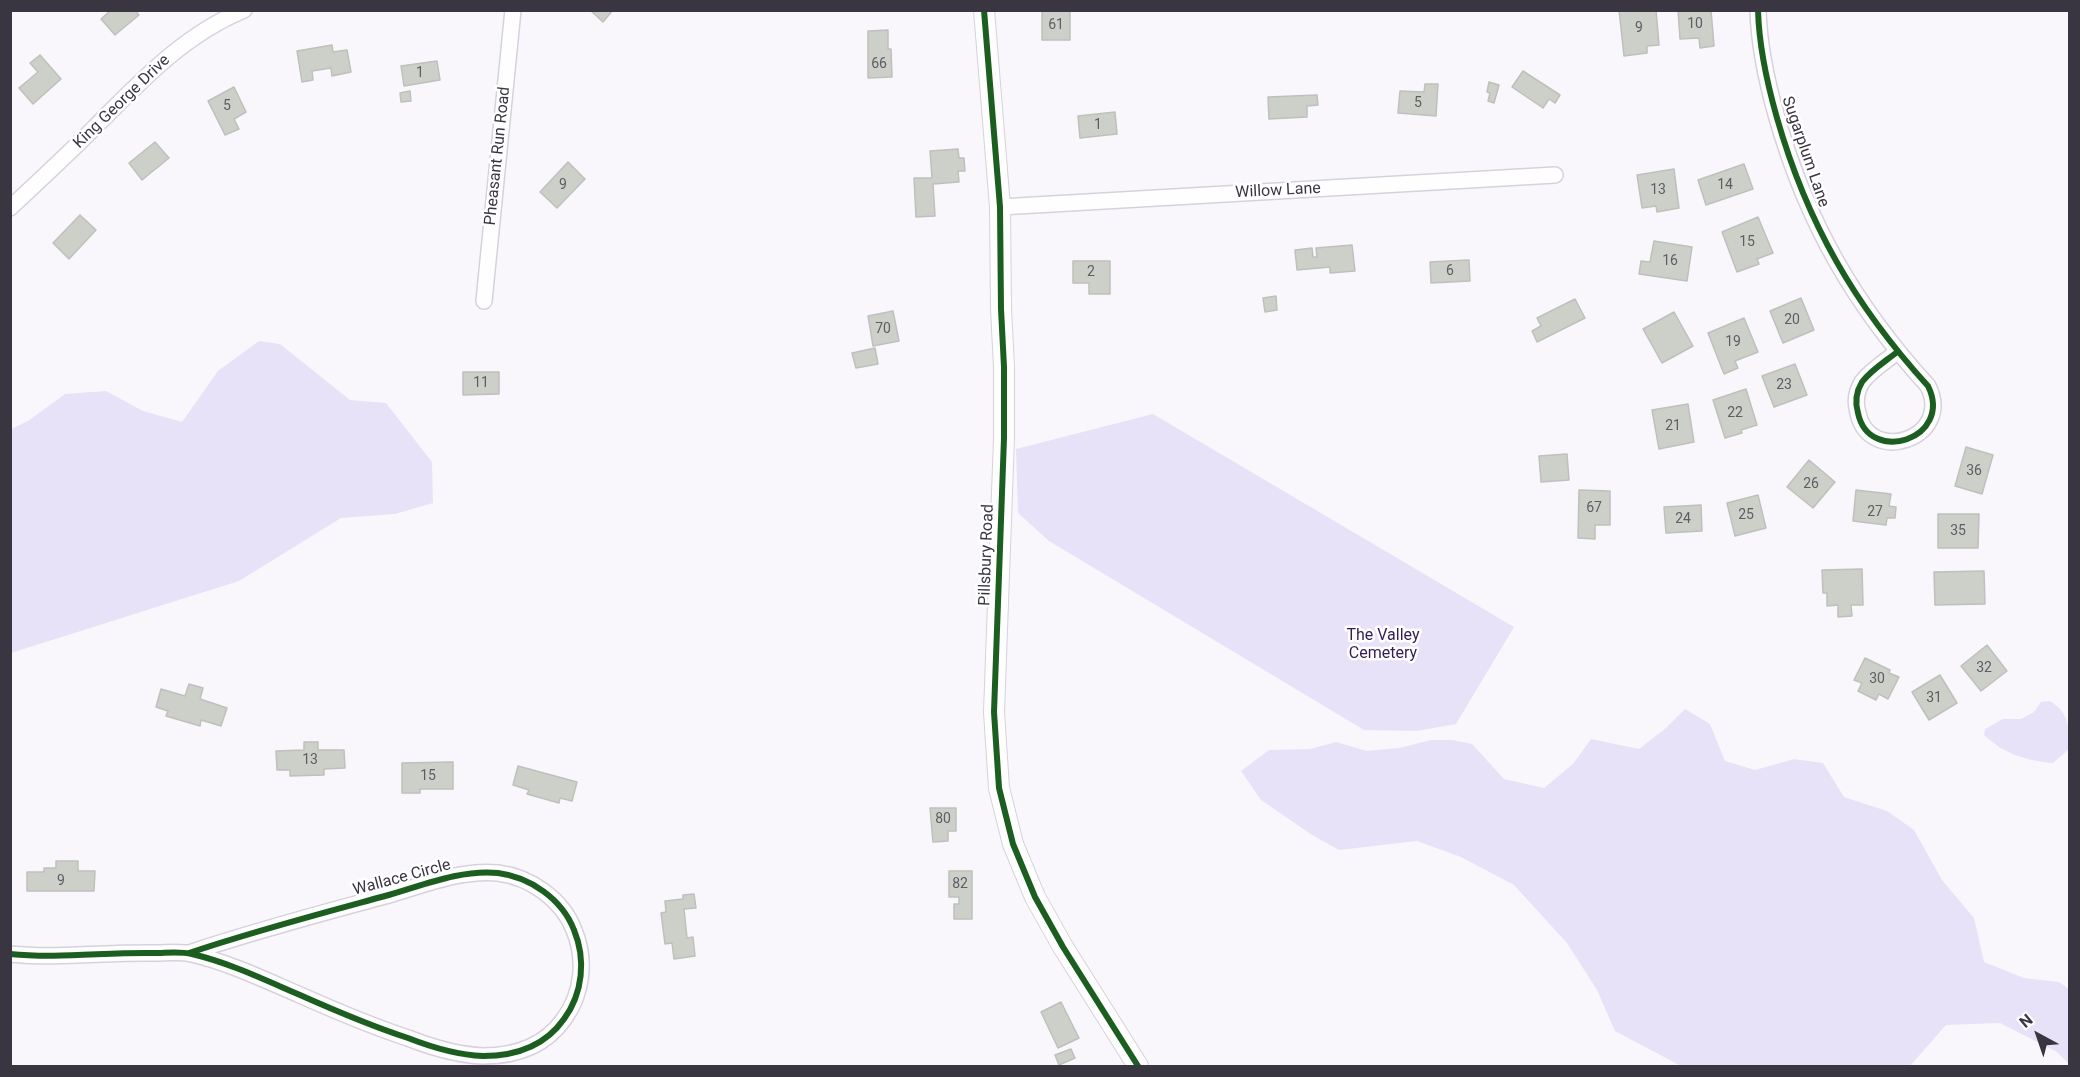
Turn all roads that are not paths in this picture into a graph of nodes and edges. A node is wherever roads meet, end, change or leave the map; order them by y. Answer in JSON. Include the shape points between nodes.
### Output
{"nodes":[{"id":1,"x":244,"y":10,"type":"edge"},
{"id":2,"x":513,"y":10,"type":"edge"},
{"id":3,"x":984,"y":10,"type":"edge"},
{"id":4,"x":1758,"y":10,"type":"edge"},
{"id":5,"x":1555,"y":175,"type":"dead end"},
{"id":6,"x":1000,"y":207,"type":"junction"},
{"id":7,"x":10,"y":208,"type":"edge"},
{"id":8,"x":484,"y":301,"type":"dead end"},
{"id":9,"x":1897,"y":352,"type":"junction"},
{"id":10,"x":189,"y":953,"type":"junction"},
{"id":11,"x":10,"y":954,"type":"edge"},
{"id":12,"x":1138,"y":1066,"type":"edge"}],
"edges":[{"from":1,"to":7,"type":"street","name":"King George Drive","via":[[178,48]]},
{"from":2,"to":8,"type":"street","name":"Pheasant Run Road"},
{"from":3,"to":6,"type":"street","name":"Pillsbury Road"},
{"from":4,"to":9,"type":"street","name":"Sugarplum Lane","via":[[1770,94],[1801,190],[1831,251]]},
{"from":5,"to":6,"type":"street","name":"Willow Lane"},
{"from":6,"to":12,"type":"street","name":"Pillsbury Road","via":[[1004,438],[994,712],[999,788],[1013,844],[1035,897]]},
{"from":9,"to":9,"type":"street","name":"Sugarplum Lane","via":[[1862,382],[1856,406],[1859,418],[1872,435],[1903,442],[1920,432],[1931,416],[1933,404],[1928,386]]},
{"from":10,"to":10,"type":"street","name":"Wallace Circle","via":[[247,972],[388,1032],[481,1056],[519,1052],[553,1033],[575,1002],[580,983],[580,944],[563,910],[534,885],[497,873],[458,876]]},
{"from":10,"to":11,"type":"street","name":"Wallace Circle","via":[[75,957]]}]}
